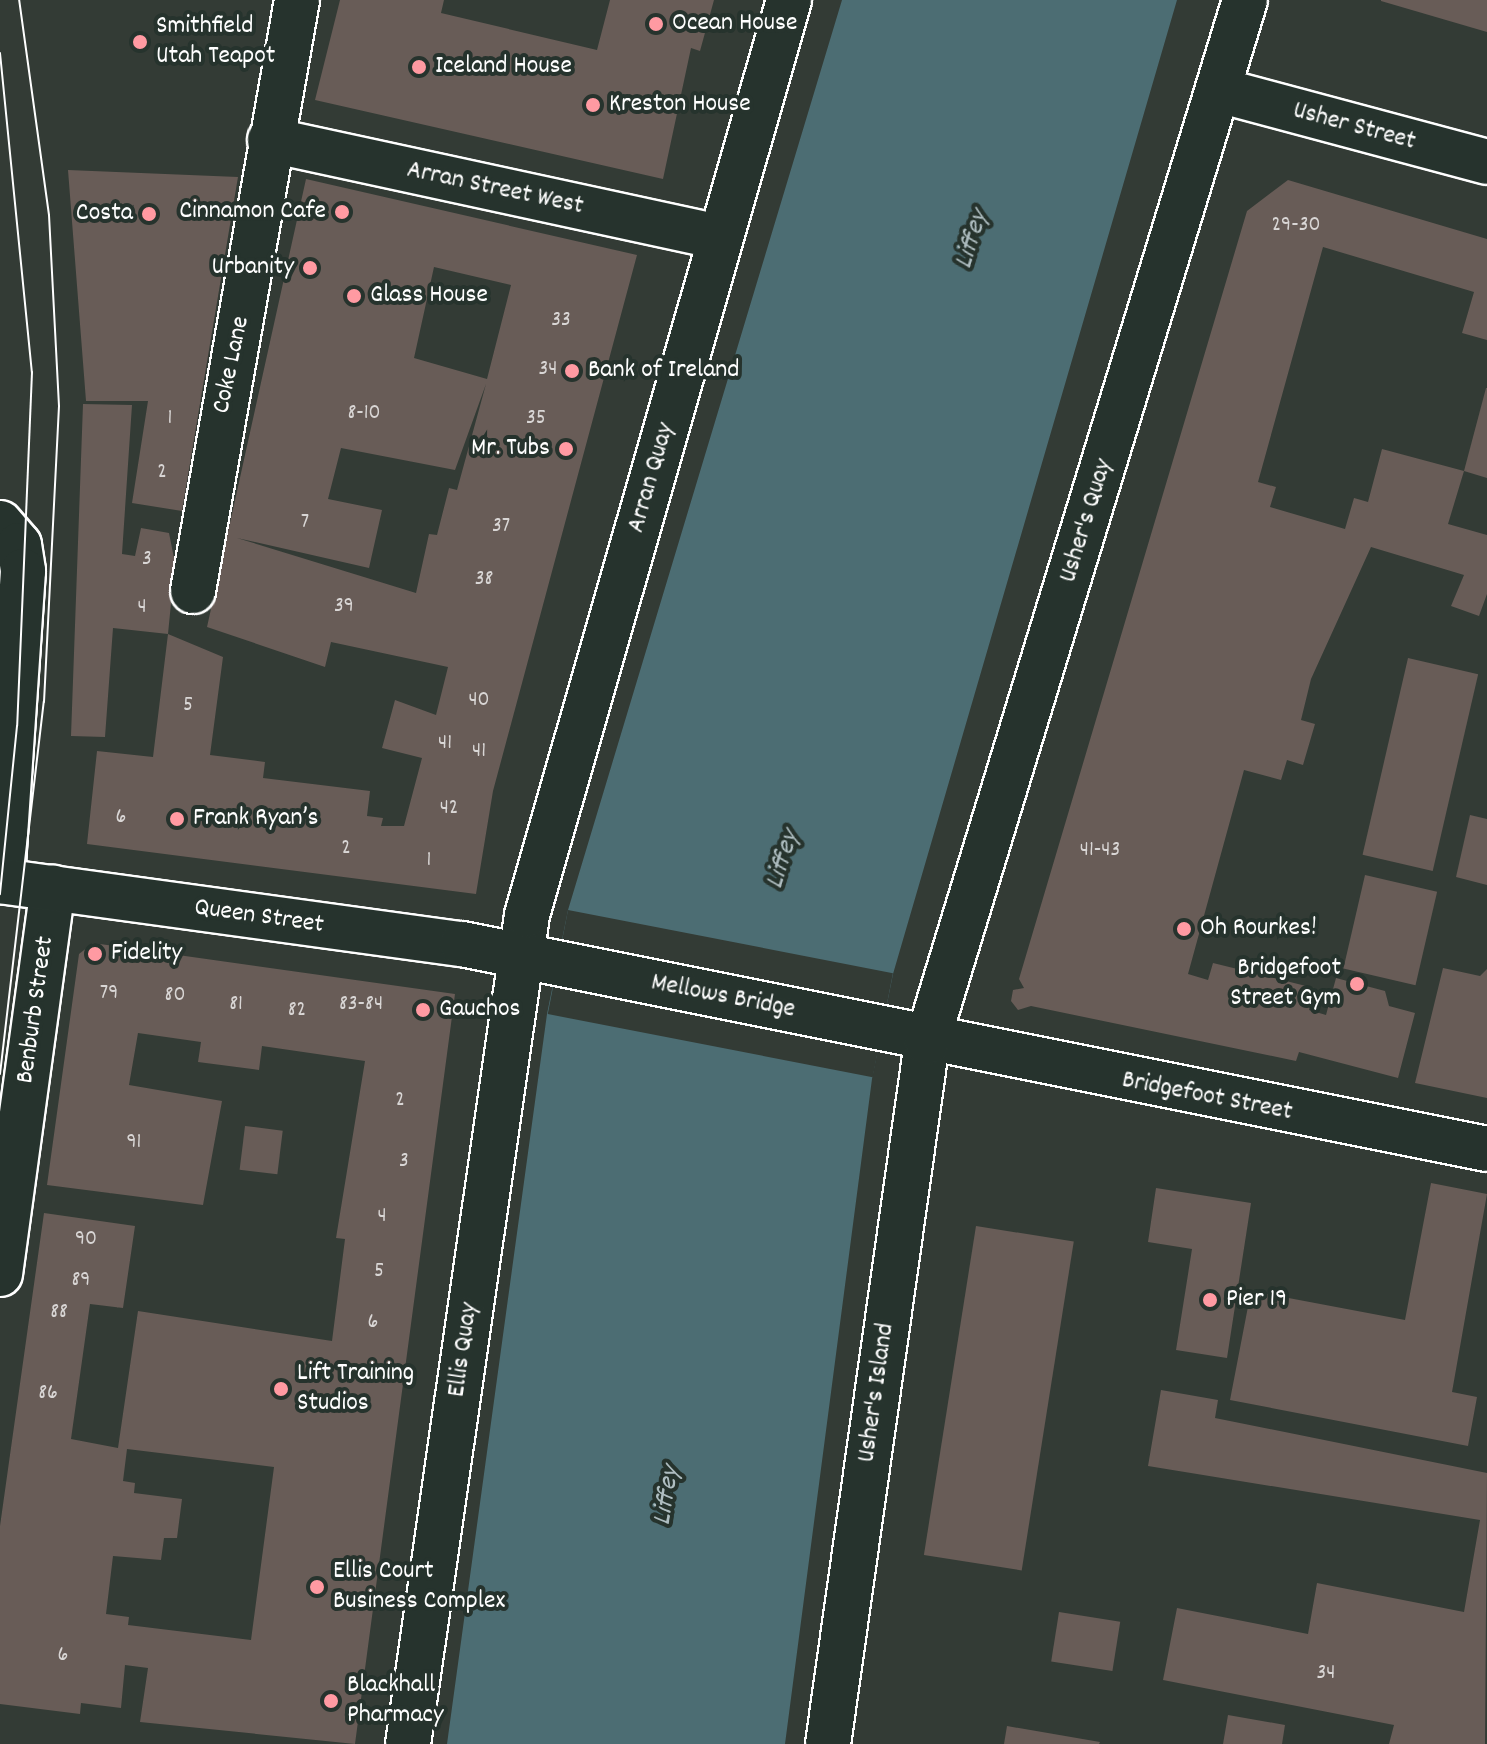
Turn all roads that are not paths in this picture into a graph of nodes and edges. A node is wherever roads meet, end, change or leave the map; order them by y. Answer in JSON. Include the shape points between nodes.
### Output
{"nodes":[{"id":1,"x":297,"y":0,"type":"edge"},
{"id":2,"x":789,"y":0,"type":"edge"},
{"id":3,"x":1245,"y":0,"type":"edge"},
{"id":4,"x":1222,"y":91,"type":"junction"},
{"id":5,"x":270,"y":140,"type":"junction"},
{"id":6,"x":1487,"y":162,"type":"edge"},
{"id":7,"x":720,"y":237,"type":"junction"},
{"id":8,"x":0,"y":523,"type":"edge"},
{"id":9,"x":193,"y":591,"type":"dead end"},
{"id":10,"x":1,"y":881,"type":"edge"},
{"id":11,"x":53,"y":888,"type":"junction"},
{"id":12,"x":533,"y":959,"type":"junction"},
{"id":13,"x":908,"y":1036,"type":"junction"},
{"id":14,"x":1487,"y":1149,"type":"edge"},
{"id":15,"x":0,"y":1274,"type":"edge"},
{"id":16,"x":408,"y":1744,"type":"edge"},
{"id":17,"x":828,"y":1744,"type":"edge"}],
"edges":[{"from":1,"to":5,"type":"main road","name":"Coke Lane"},
{"from":2,"to":7,"type":"main road","name":"Arran Quay"},
{"from":3,"to":4,"type":"main road","name":"Usher's Quay"},
{"from":4,"to":6,"type":"main road","name":"Usher Street"},
{"from":4,"to":13,"type":"main road","name":"Usher's Quay"},
{"from":5,"to":7,"type":"main road","name":"Arran Street West"},
{"from":5,"to":9,"type":"main road","name":"Coke Lane","via":[[270,184],[219,424]]},
{"from":7,"to":12,"type":"main road","name":"Arran Quay"},
{"from":8,"to":10,"type":"main road","via":[[19,545],[23,571]]},
{"from":10,"to":11,"type":"main road","name":"Queen Street"},
{"from":11,"to":12,"type":"main road","name":"Queen Street"},
{"from":11,"to":15,"type":"main road","name":"Benburb Street"},
{"from":12,"to":13,"type":"main road","name":"Mellows Bridge"},
{"from":12,"to":16,"type":"main road","name":"Ellis Quay"},
{"from":13,"to":14,"type":"main road","name":"Bridgefoot Street"},
{"from":13,"to":17,"type":"main road","name":"Usher's Island"}]}
